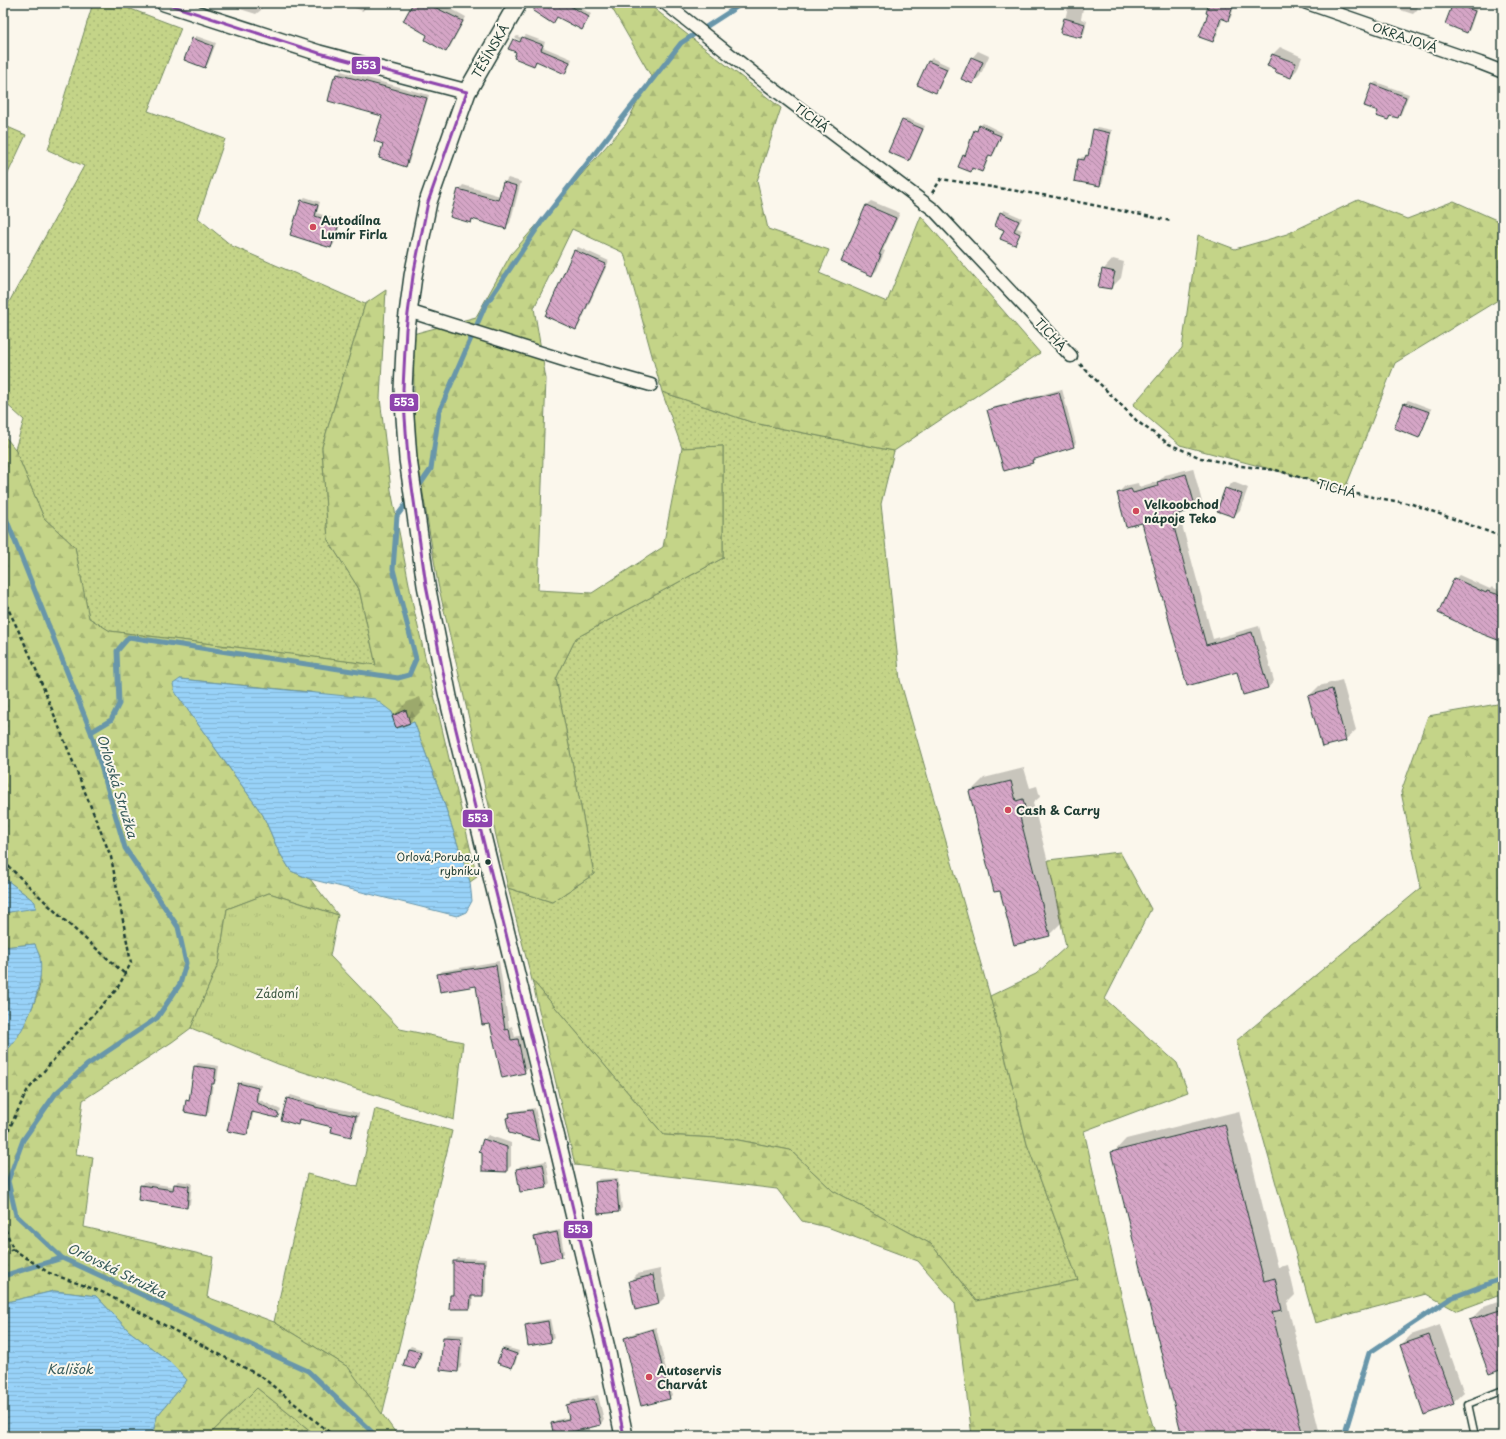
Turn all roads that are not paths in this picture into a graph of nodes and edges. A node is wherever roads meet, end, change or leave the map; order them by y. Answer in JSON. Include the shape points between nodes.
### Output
{"nodes":[{"id":1,"x":164,"y":3,"type":"edge"},
{"id":2,"x":518,"y":3,"type":"edge"},
{"id":3,"x":665,"y":3,"type":"edge"},
{"id":4,"x":1307,"y":3,"type":"edge"},
{"id":5,"x":1503,"y":72,"type":"edge"},
{"id":6,"x":467,"y":92,"type":"junction"},
{"id":7,"x":408,"y":311,"type":"junction"},
{"id":8,"x":1071,"y":356,"type":"road end"},
{"id":9,"x":651,"y":385,"type":"dead end"},
{"id":10,"x":1503,"y":1390,"type":"edge"},
{"id":11,"x":624,"y":1436,"type":"edge"},
{"id":12,"x":1475,"y":1436,"type":"edge"}],
"edges":[{"from":1,"to":6,"type":"street","via":[[319,53]]},
{"from":2,"to":6,"type":"main road","name":"TĚŠÍNSKÁ"},
{"from":3,"to":8,"type":"street","name":"TICHÁ","via":[[767,84],[926,203]]},
{"from":4,"to":5,"type":"street","name":"OKRAJOVÁ"},
{"from":6,"to":7,"type":"main road","name":"TĚŠÍNSKÁ","via":[[428,202]]},
{"from":7,"to":9,"type":"street"},
{"from":7,"to":11,"type":"main road","name":"TĚŠÍNSKÁ","via":[[403,389],[408,459],[426,585],[448,697],[606,1348]]},
{"from":10,"to":12,"type":"lane","via":[[1468,1404]]}]}
